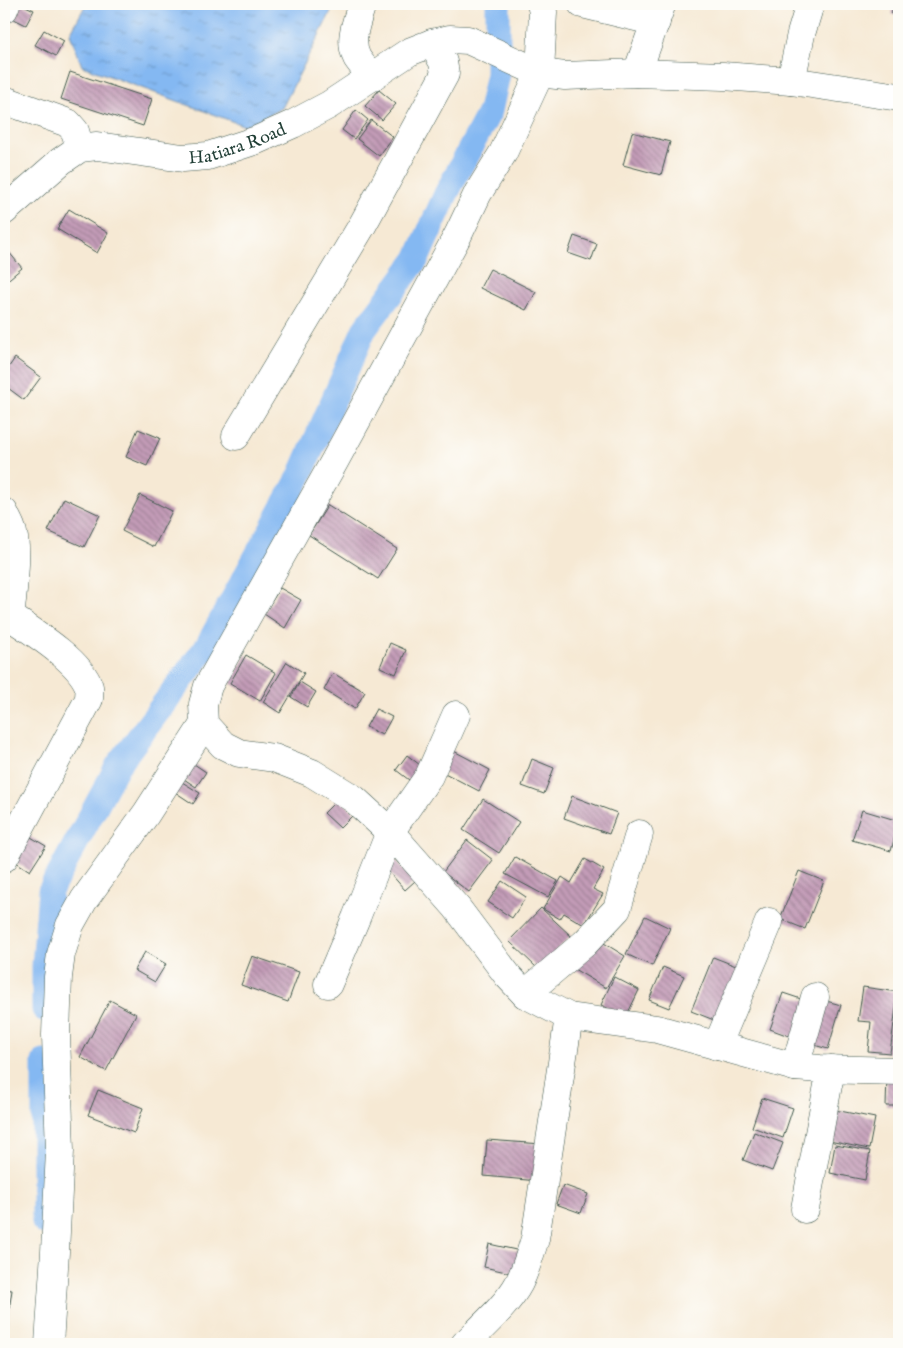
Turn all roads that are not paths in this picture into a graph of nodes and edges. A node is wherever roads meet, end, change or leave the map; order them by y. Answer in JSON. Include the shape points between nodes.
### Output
{"nodes":[{"id":1,"x":6,"y":4,"type":"edge"},
{"id":2,"x":362,"y":4,"type":"edge"},
{"id":3,"x":541,"y":4,"type":"edge"},
{"id":4,"x":582,"y":4,"type":"edge"},
{"id":5,"x":810,"y":4,"type":"edge"},
{"id":6,"x":4,"y":9,"type":"edge"},
{"id":7,"x":659,"y":13,"type":"edge"},
{"id":8,"x":432,"y":43,"type":"junction"},
{"id":9,"x":532,"y":69,"type":"junction"},
{"id":10,"x":637,"y":72,"type":"junction"},
{"id":11,"x":372,"y":76,"type":"junction"},
{"id":12,"x":791,"y":81,"type":"junction"},
{"id":13,"x":899,"y":97,"type":"edge"},
{"id":14,"x":4,"y":100,"type":"edge"},
{"id":15,"x":80,"y":148,"type":"junction"},
{"id":16,"x":4,"y":211,"type":"edge"},
{"id":17,"x":236,"y":436,"type":"dead end"},
{"id":18,"x":4,"y":512,"type":"edge"},
{"id":19,"x":8,"y":616,"type":"edge"},
{"id":20,"x":456,"y":715,"type":"dead end"},
{"id":21,"x":204,"y":724,"type":"junction"},
{"id":22,"x":390,"y":832,"type":"junction"},
{"id":23,"x":639,"y":834,"type":"dead end"},
{"id":24,"x":4,"y":858,"type":"edge"},
{"id":25,"x":769,"y":922,"type":"dead end"},
{"id":26,"x":328,"y":984,"type":"dead end"},
{"id":27,"x":524,"y":994,"type":"junction"},
{"id":28,"x":815,"y":997,"type":"dead end"},
{"id":29,"x":569,"y":1018,"type":"junction"},
{"id":30,"x":717,"y":1046,"type":"junction"},
{"id":31,"x":795,"y":1066,"type":"junction"},
{"id":32,"x":831,"y":1069,"type":"junction"},
{"id":33,"x":899,"y":1071,"type":"edge"},
{"id":34,"x":805,"y":1209,"type":"dead end"},
{"id":35,"x":49,"y":1344,"type":"edge"},
{"id":36,"x":465,"y":1344,"type":"edge"}],
"edges":[{"from":1,"to":6,"type":"street"},
{"from":2,"to":11,"type":"street","via":[[353,43],[358,58]]},
{"from":3,"to":9,"type":"street","via":[[543,12]]},
{"from":4,"to":7,"type":"street"},
{"from":5,"to":12,"type":"street"},
{"from":7,"to":10,"type":"street"},
{"from":8,"to":9,"type":"street","name":"Hatiara Road","via":[[468,40]]},
{"from":8,"to":11,"type":"street","name":"Hatiara Road","via":[[409,52]]},
{"from":8,"to":17,"type":"street","via":[[443,62],[444,74],[363,224]]},
{"from":9,"to":10,"type":"street","via":[[565,76]]},
{"from":9,"to":21,"type":"street","via":[[503,153],[478,193],[334,462],[208,686],[203,704]]},
{"from":10,"to":12,"type":"street"},
{"from":11,"to":15,"type":"street","name":"Hatiara Road","via":[[293,124],[208,156],[183,158],[97,146]]},
{"from":12,"to":13,"type":"street"},
{"from":14,"to":15,"type":"street","via":[[68,123],[75,131]]},
{"from":15,"to":16,"type":"street"},
{"from":18,"to":19,"type":"street","via":[[14,541],[15,570]]},
{"from":19,"to":24,"type":"street","via":[[55,647],[84,676],[90,689],[89,699]]},
{"from":20,"to":22,"type":"street","via":[[429,776]]},
{"from":21,"to":22,"type":"street","via":[[223,744],[238,753],[274,758],[312,773],[354,799]]},
{"from":21,"to":35,"type":"street","via":[[146,814],[84,900],[70,925],[61,954],[56,1035],[60,1151]]},
{"from":22,"to":26,"type":"street"},
{"from":22,"to":27,"type":"street","via":[[457,908]]},
{"from":23,"to":27,"type":"street","via":[[617,908],[585,943]]},
{"from":25,"to":30,"type":"street"},
{"from":27,"to":29,"type":"street"},
{"from":28,"to":31,"type":"street"},
{"from":29,"to":30,"type":"street","via":[[657,1029]]},
{"from":29,"to":36,"type":"street","via":[[528,1262],[519,1284],[506,1301]]},
{"from":30,"to":31,"type":"street"},
{"from":31,"to":32,"type":"street"},
{"from":32,"to":33,"type":"street"},
{"from":32,"to":34,"type":"street"}]}
